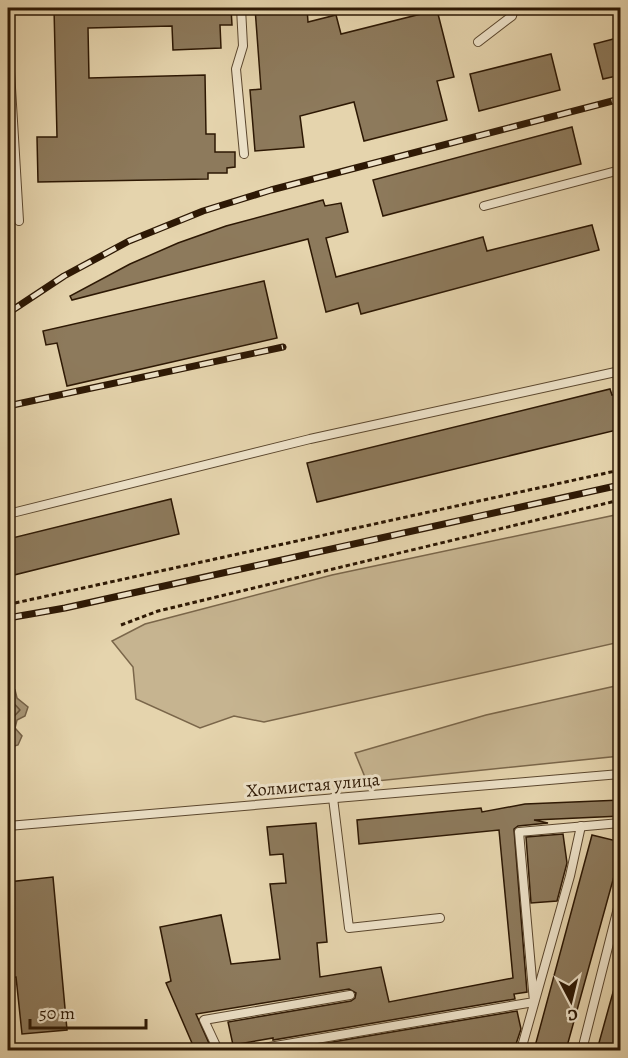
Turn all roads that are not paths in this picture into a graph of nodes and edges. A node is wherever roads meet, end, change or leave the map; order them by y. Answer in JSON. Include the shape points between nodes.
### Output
{"nodes":[{"id":1,"x":241,"y":8,"type":"edge"},
{"id":2,"x":514,"y":8,"type":"edge"},
{"id":3,"x":8,"y":38,"type":"edge"},
{"id":4,"x":478,"y":42,"type":"dead end"},
{"id":5,"x":244,"y":154,"type":"dead end"},
{"id":6,"x":621,"y":170,"type":"edge"},
{"id":7,"x":484,"y":206,"type":"dead end"},
{"id":8,"x":18,"y":221,"type":"dead end"},
{"id":9,"x":621,"y":371,"type":"edge"},
{"id":10,"x":8,"y":514,"type":"edge"},
{"id":11,"x":621,"y":774,"type":"edge"},
{"id":12,"x":333,"y":798,"type":"junction"},
{"id":13,"x":621,"y":824,"type":"edge"},
{"id":14,"x":8,"y":826,"type":"edge"},
{"id":15,"x":580,"y":826,"type":"junction"},
{"id":16,"x":621,"y":900,"type":"edge"},
{"id":17,"x":440,"y":918,"type":"dead end"},
{"id":18,"x":350,"y":995,"type":"dead end"},
{"id":19,"x":534,"y":1002,"type":"junction"},
{"id":20,"x":218,"y":1050,"type":"edge"},
{"id":21,"x":252,"y":1050,"type":"edge"},
{"id":22,"x":521,"y":1050,"type":"edge"},
{"id":23,"x":582,"y":1050,"type":"edge"}],
"edges":[{"from":1,"to":5,"type":"lane","via":[[243,46],[236,69]]},
{"from":2,"to":4,"type":"lane","via":[[512,16]]},
{"from":3,"to":8,"type":"lane"},
{"from":6,"to":7,"type":"lane"},
{"from":9,"to":10,"type":"lane","via":[[310,439]]},
{"from":11,"to":12,"type":"lane","name":"Холмистая улица"},
{"from":12,"to":14,"type":"lane","name":"Холмистая улица"},
{"from":12,"to":17,"type":"lane","via":[[349,928]]},
{"from":13,"to":15,"type":"lane"},
{"from":15,"to":19,"type":"lane"},
{"from":15,"to":19,"type":"lane","via":[[519,832]]},
{"from":16,"to":23,"type":"lane"},
{"from":18,"to":20,"type":"lane","via":[[204,1020]]},
{"from":19,"to":21,"type":"lane"},
{"from":19,"to":22,"type":"lane"}]}
